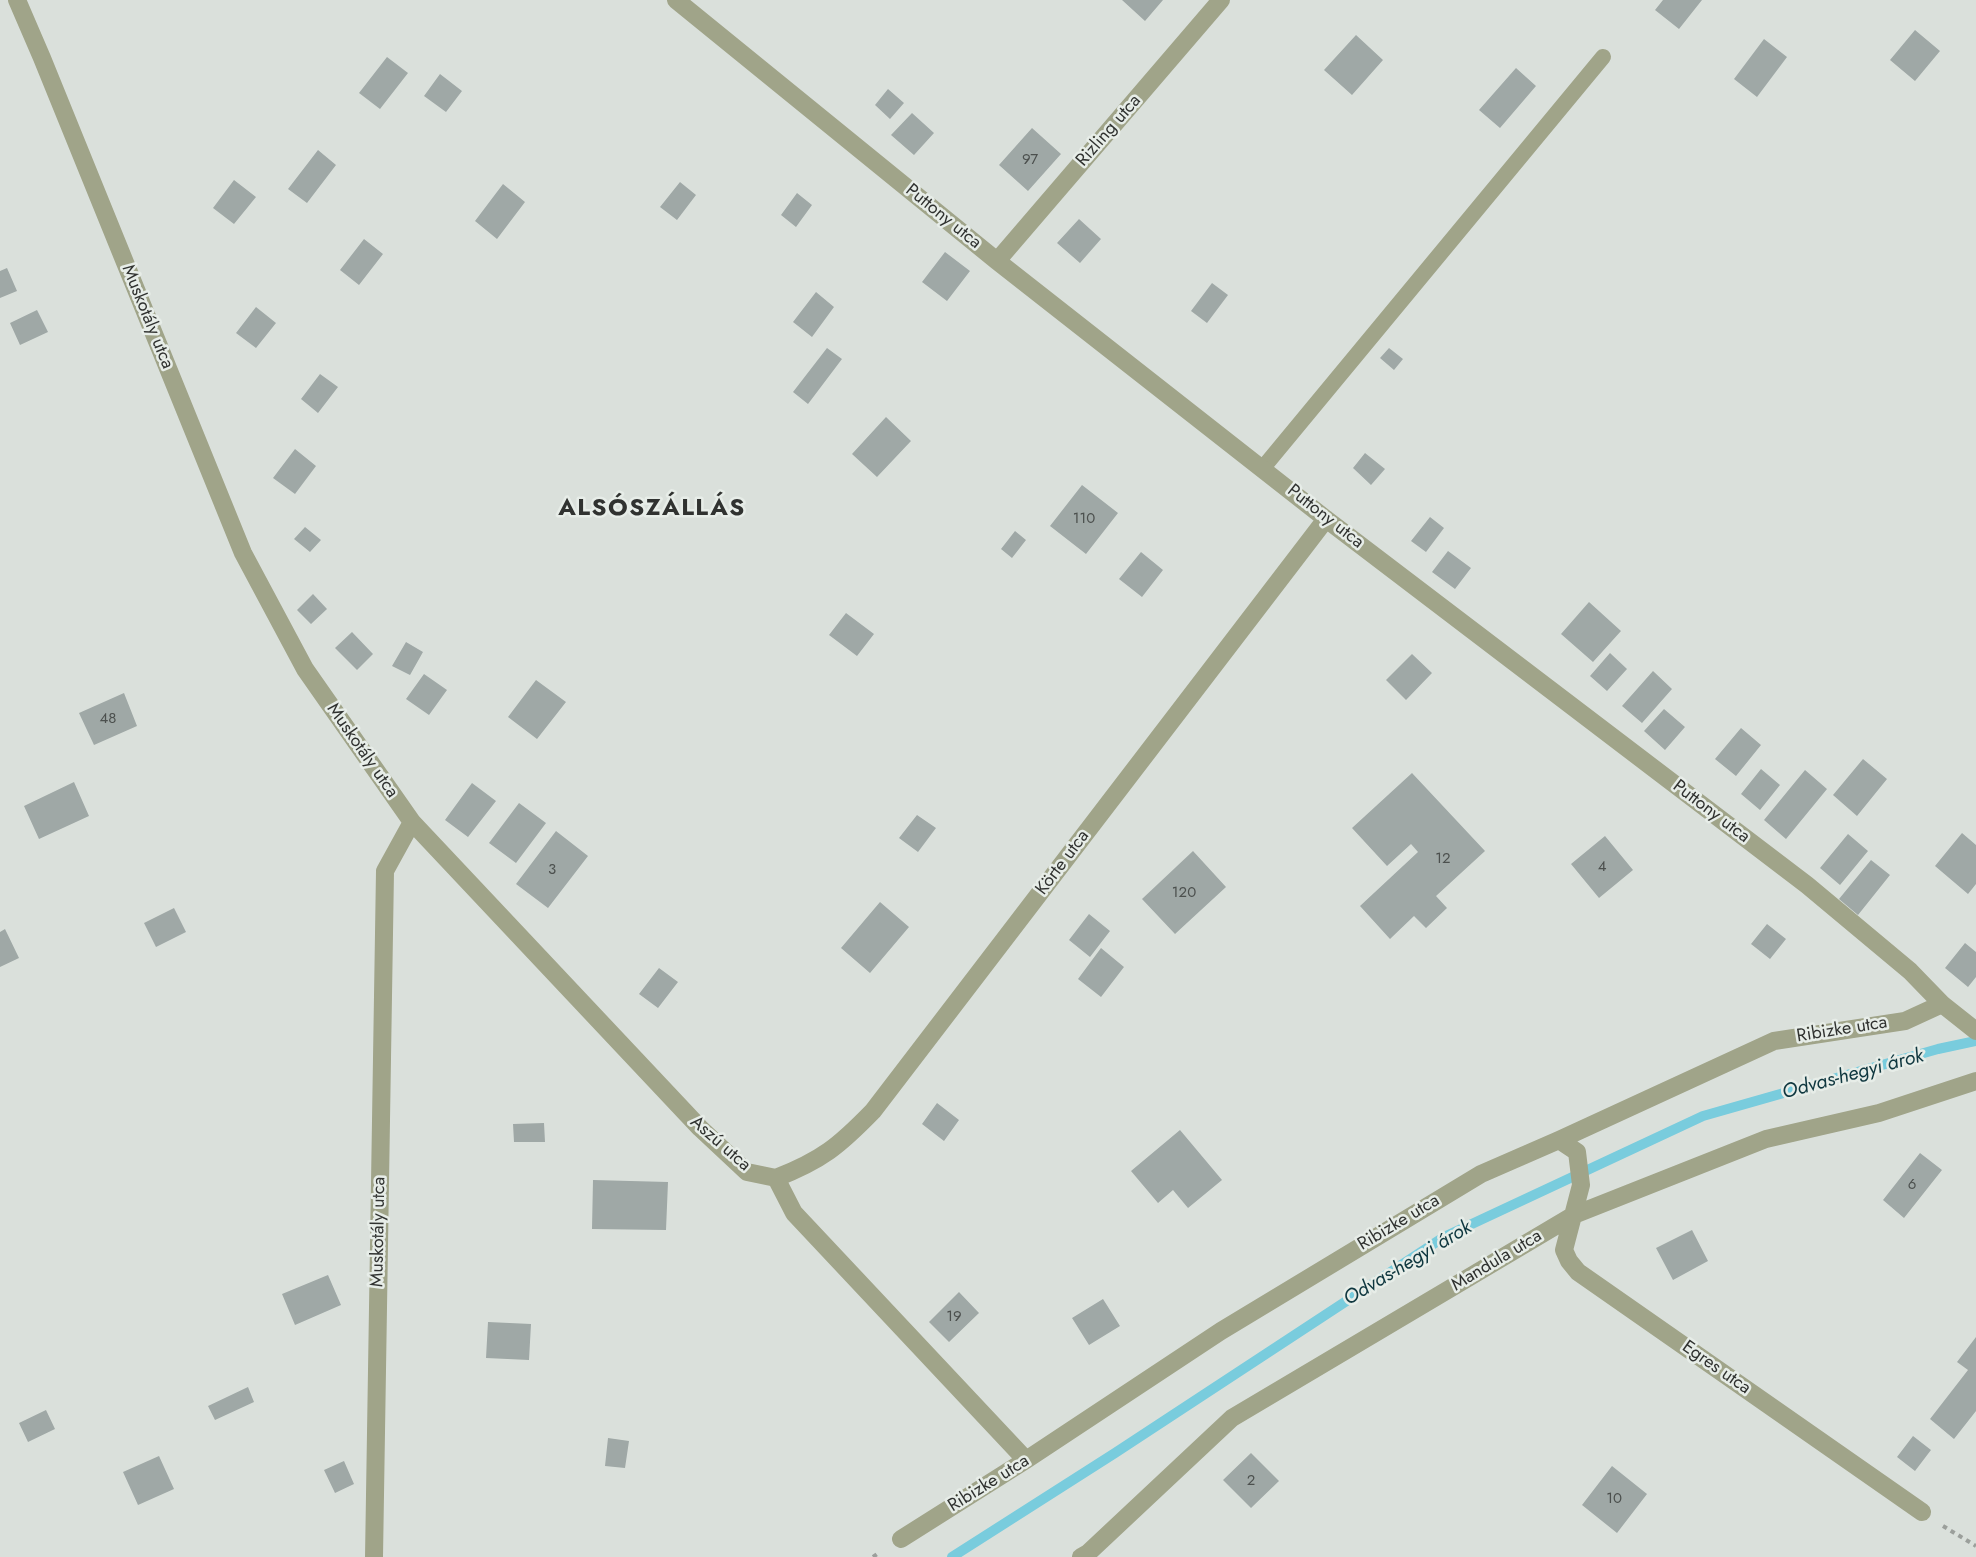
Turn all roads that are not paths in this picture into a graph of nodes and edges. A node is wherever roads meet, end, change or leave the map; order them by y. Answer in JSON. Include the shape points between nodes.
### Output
{"nodes":[{"id":1,"x":17,"y":0,"type":"edge"},
{"id":2,"x":676,"y":0,"type":"edge"},
{"id":3,"x":1221,"y":0,"type":"edge"},
{"id":4,"x":1603,"y":57,"type":"dead end"},
{"id":5,"x":997,"y":261,"type":"junction"},
{"id":6,"x":1262,"y":469,"type":"junction"},
{"id":7,"x":1326,"y":519,"type":"junction"},
{"id":8,"x":412,"y":822,"type":"junction"},
{"id":9,"x":1942,"y":1004,"type":"junction"},
{"id":10,"x":1976,"y":1031,"type":"edge"},
{"id":11,"x":1976,"y":1081,"type":"edge"},
{"id":12,"x":1559,"y":1140,"type":"junction"},
{"id":13,"x":776,"y":1178,"type":"junction"},
{"id":14,"x":1574,"y":1215,"type":"junction"},
{"id":15,"x":1026,"y":1460,"type":"junction"},
{"id":16,"x":1922,"y":1512,"type":"road end"},
{"id":17,"x":901,"y":1539,"type":"dead end"},
{"id":18,"x":374,"y":1557,"type":"edge"},
{"id":19,"x":1081,"y":1557,"type":"edge"}],
"edges":[{"from":1,"to":8,"type":"street","name":"Muskotály utca","via":[[243,553],[305,669]]},
{"from":2,"to":5,"type":"street","name":"Puttony utca"},
{"from":3,"to":5,"type":"street","name":"Rizling utca"},
{"from":4,"to":6,"type":"lane"},
{"from":5,"to":6,"type":"street","name":"Puttony utca"},
{"from":6,"to":7,"type":"street","name":"Puttony utca"},
{"from":7,"to":9,"type":"street","name":"Puttony utca","via":[[1807,885],[1910,971]]},
{"from":7,"to":13,"type":"street","name":"Körte utca","via":[[873,1111],[841,1144],[818,1160]]},
{"from":8,"to":13,"type":"street","name":"Aszú utca","via":[[699,1128],[747,1172]]},
{"from":8,"to":18,"type":"street","name":"Muskotály utca","via":[[385,872]]},
{"from":9,"to":10,"type":"street","name":"Puttony utca"},
{"from":9,"to":12,"type":"street","name":"Ribizke utca","via":[[1905,1021],[1774,1041]]},
{"from":11,"to":14,"type":"street","name":"Mandula utca","via":[[1879,1113],[1766,1139]]},
{"from":12,"to":14,"type":"street","name":"Egres utca","via":[[1577,1152],[1581,1185]]},
{"from":12,"to":15,"type":"street","name":"Ribizke utca","via":[[1471,1180],[1221,1331]]},
{"from":13,"to":15,"type":"street","via":[[794,1213]]},
{"from":14,"to":16,"type":"street","name":"Egres utca","via":[[1564,1250],[1578,1272]]},
{"from":14,"to":19,"type":"street","name":"Mandula utca","via":[[1232,1418]]},
{"from":15,"to":17,"type":"street","name":"Ribizke utca"}]}
